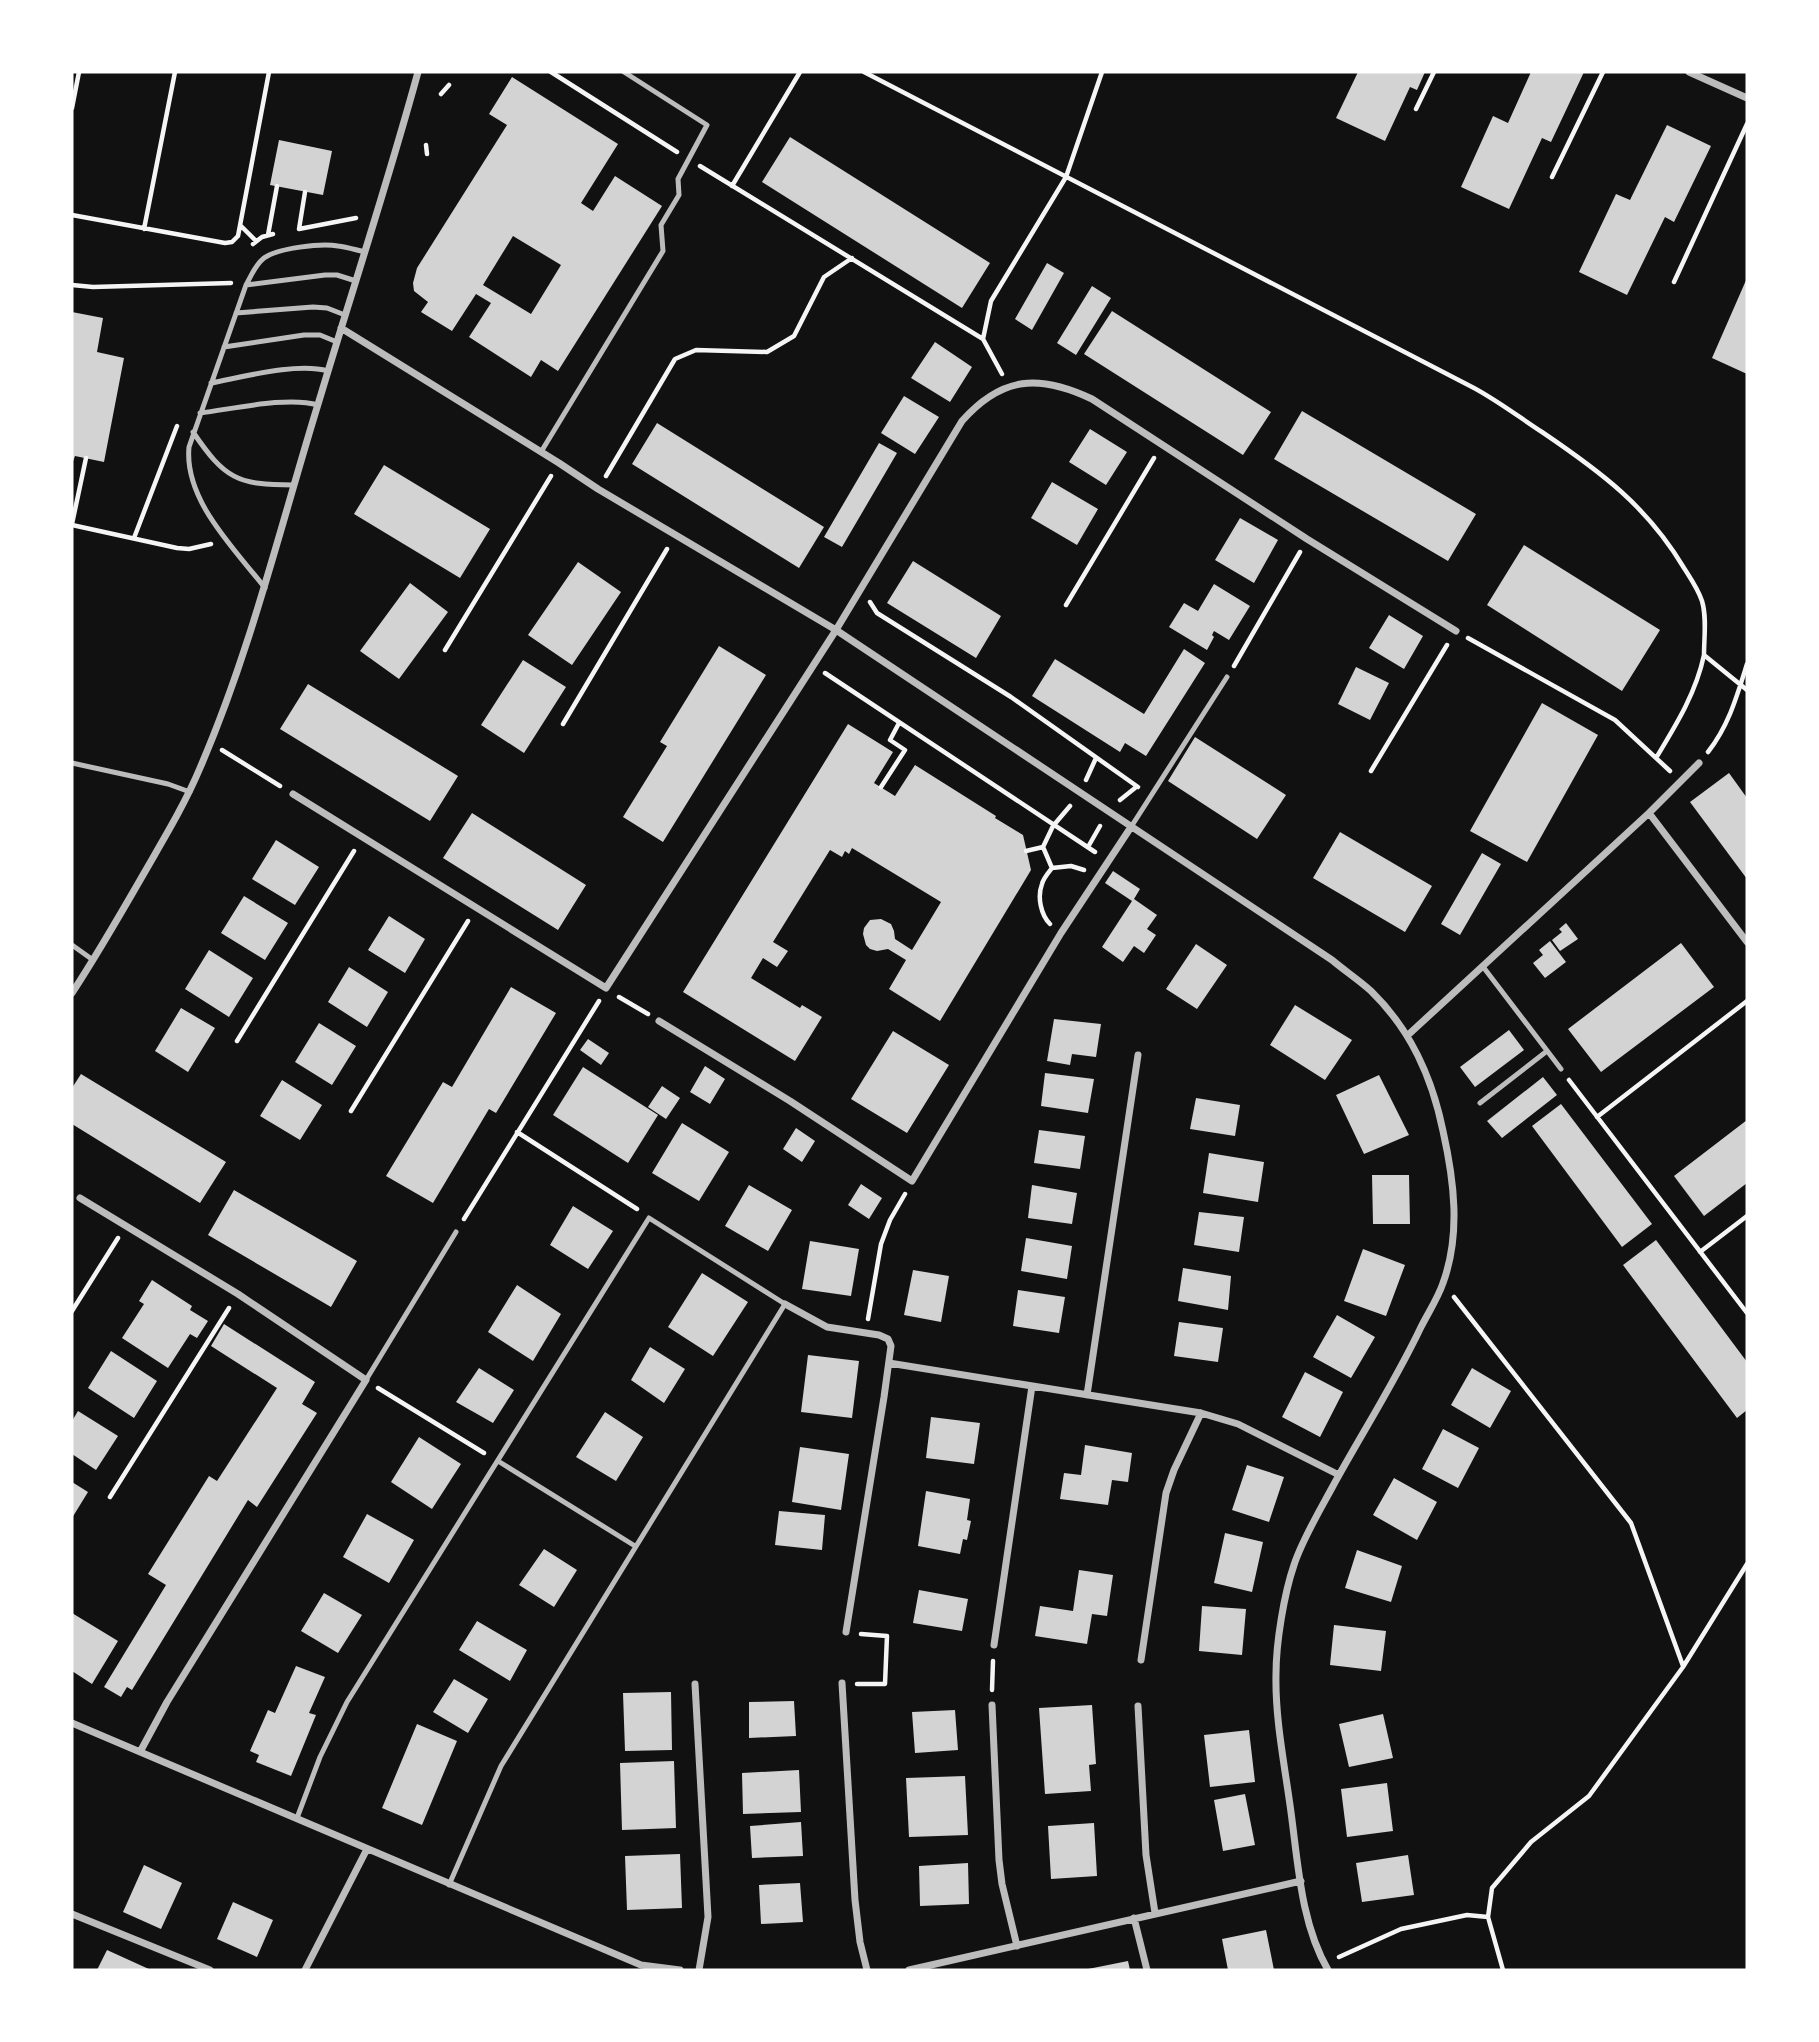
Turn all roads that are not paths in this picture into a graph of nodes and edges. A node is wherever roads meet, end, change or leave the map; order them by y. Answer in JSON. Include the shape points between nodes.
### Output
{"nodes":[{"id":1,"x":418,"y":72,"type":"edge"},
{"id":2,"x":624,"y":72,"type":"edge"},
{"id":3,"x":1689,"y":72,"type":"edge"},
{"id":4,"x":1747,"y":98,"type":"edge"},
{"id":5,"x":365,"y":252,"type":"junction"},
{"id":6,"x":356,"y":281,"type":"junction"},
{"id":7,"x":246,"y":285,"type":"junction"},
{"id":8,"x":236,"y":313,"type":"junction"},
{"id":9,"x":345,"y":315,"type":"junction"},
{"id":10,"x":341,"y":328,"type":"junction"},
{"id":11,"x":337,"y":342,"type":"junction"},
{"id":12,"x":224,"y":347,"type":"junction"},
{"id":13,"x":328,"y":370,"type":"junction"},
{"id":14,"x":211,"y":383,"type":"junction"},
{"id":15,"x":317,"y":405,"type":"junction"},
{"id":16,"x":200,"y":413,"type":"junction"},
{"id":17,"x":193,"y":432,"type":"junction"},
{"id":18,"x":541,"y":452,"type":"junction"},
{"id":19,"x":294,"y":485,"type":"junction"},
{"id":20,"x":265,"y":587,"type":"junction"},
{"id":21,"x":835,"y":630,"type":"junction"},
{"id":22,"x":1456,"y":631,"type":"road end"},
{"id":23,"x":1227,"y":677,"type":"road end"},
{"id":24,"x":72,"y":763,"type":"edge"},
{"id":25,"x":1699,"y":764,"type":"road end"},
{"id":26,"x":190,"y":792,"type":"junction"},
{"id":27,"x":293,"y":794,"type":"road end"},
{"id":28,"x":1649,"y":813,"type":"junction"},
{"id":29,"x":1131,"y":827,"type":"junction"},
{"id":30,"x":1747,"y":942,"type":"edge"},
{"id":31,"x":72,"y":945,"type":"edge"},
{"id":32,"x":93,"y":960,"type":"junction"},
{"id":33,"x":1484,"y":968,"type":"junction"},
{"id":34,"x":72,"y":993,"type":"edge"},
{"id":35,"x":659,"y":1021,"type":"road end"},
{"id":36,"x":1408,"y":1035,"type":"junction"},
{"id":37,"x":1547,"y":1051,"type":"junction"},
{"id":38,"x":1138,"y":1055,"type":"dead end"},
{"id":39,"x":1561,"y":1069,"type":"road end"},
{"id":40,"x":1480,"y":1103,"type":"dead end"},
{"id":41,"x":80,"y":1198,"type":"dead end"},
{"id":42,"x":456,"y":1232,"type":"road end"},
{"id":43,"x":785,"y":1304,"type":"junction"},
{"id":44,"x":889,"y":1363,"type":"junction"},
{"id":45,"x":366,"y":1380,"type":"junction"},
{"id":46,"x":1031,"y":1386,"type":"junction"},
{"id":47,"x":1087,"y":1395,"type":"junction"},
{"id":48,"x":1201,"y":1413,"type":"junction"},
{"id":49,"x":498,"y":1461,"type":"junction"},
{"id":50,"x":1339,"y":1475,"type":"junction"},
{"id":51,"x":635,"y":1546,"type":"junction"},
{"id":52,"x":846,"y":1632,"type":"road end"},
{"id":53,"x":994,"y":1645,"type":"road end"},
{"id":54,"x":1141,"y":1660,"type":"dead end"},
{"id":55,"x":842,"y":1683,"type":"road end"},
{"id":56,"x":695,"y":1684,"type":"dead end"},
{"id":57,"x":992,"y":1705,"type":"road end"},
{"id":58,"x":1138,"y":1706,"type":"dead end"},
{"id":59,"x":72,"y":1723,"type":"edge"},
{"id":60,"x":140,"y":1752,"type":"junction"},
{"id":61,"x":298,"y":1818,"type":"junction"},
{"id":62,"x":367,"y":1849,"type":"junction"},
{"id":63,"x":1301,"y":1881,"type":"junction"},
{"id":64,"x":449,"y":1885,"type":"junction"},
{"id":65,"x":1155,"y":1913,"type":"junction"},
{"id":66,"x":72,"y":1914,"type":"edge"},
{"id":67,"x":1134,"y":1918,"type":"junction"},
{"id":68,"x":1017,"y":1946,"type":"junction"},
{"id":69,"x":1326,"y":1967,"type":"edge"},
{"id":70,"x":640,"y":1968,"type":"edge"},
{"id":71,"x":210,"y":1970,"type":"edge"},
{"id":72,"x":305,"y":1970,"type":"edge"},
{"id":73,"x":680,"y":1970,"type":"edge"},
{"id":74,"x":699,"y":1970,"type":"edge"},
{"id":75,"x":867,"y":1970,"type":"edge"},
{"id":76,"x":909,"y":1970,"type":"edge"},
{"id":77,"x":1147,"y":1970,"type":"edge"}],
"edges":[{"from":1,"to":5,"type":"street"},
{"from":2,"to":18,"type":"lane","via":[[708,125],[678,179],[679,195],[660,225],[663,251]]},
{"from":3,"to":4,"type":"street"},
{"from":5,"to":6,"type":"street"},
{"from":5,"to":7,"type":"lane","via":[[330,245],[272,254],[262,259]]},
{"from":6,"to":7,"type":"lane","via":[[325,275]]},
{"from":6,"to":9,"type":"street"},
{"from":7,"to":8,"type":"lane"},
{"from":8,"to":9,"type":"lane","via":[[313,307]]},
{"from":8,"to":12,"type":"lane"},
{"from":9,"to":10,"type":"street"},
{"from":10,"to":11,"type":"street"},
{"from":10,"to":18,"type":"street"},
{"from":11,"to":12,"type":"lane","via":[[304,335]]},
{"from":11,"to":13,"type":"street"},
{"from":12,"to":14,"type":"lane"},
{"from":13,"to":14,"type":"lane","via":[[298,368]]},
{"from":13,"to":15,"type":"street"},
{"from":14,"to":16,"type":"lane"},
{"from":15,"to":16,"type":"lane","via":[[286,401]]},
{"from":15,"to":19,"type":"street"},
{"from":16,"to":17,"type":"lane"},
{"from":17,"to":19,"type":"lane","via":[[217,464],[234,476],[256,483]]},
{"from":17,"to":20,"type":"lane","via":[[188,457],[191,479],[224,537]]},
{"from":18,"to":21,"type":"street"},
{"from":19,"to":20,"type":"street"},
{"from":20,"to":26,"type":"street"},
{"from":21,"to":22,"type":"street","via":[[962,421],[993,393],[1039,384],[1092,399]]},
{"from":21,"to":27,"type":"street","via":[[606,988]]},
{"from":21,"to":29,"type":"street"},
{"from":23,"to":29,"type":"lane"},
{"from":24,"to":26,"type":"lane"},
{"from":25,"to":28,"type":"street"},
{"from":26,"to":32,"type":"street"},
{"from":28,"to":30,"type":"street"},
{"from":28,"to":33,"type":"street"},
{"from":29,"to":35,"type":"street","via":[[1061,933],[912,1181]]},
{"from":29,"to":36,"type":"street","via":[[1332,960],[1369,990]]},
{"from":31,"to":32,"type":"lane"},
{"from":32,"to":34,"type":"street"},
{"from":33,"to":36,"type":"street"},
{"from":33,"to":37,"type":"lane"},
{"from":36,"to":50,"type":"street","via":[[1437,1104],[1452,1169],[1450,1253],[1443,1283],[1409,1352]]},
{"from":37,"to":39,"type":"lane"},
{"from":37,"to":40,"type":"lane"},
{"from":38,"to":47,"type":"street"},
{"from":41,"to":45,"type":"street","via":[[238,1294]]},
{"from":42,"to":45,"type":"lane"},
{"from":43,"to":44,"type":"street","via":[[827,1327],[888,1339]]},
{"from":43,"to":49,"type":"lane","via":[[649,1218]]},
{"from":43,"to":51,"type":"lane"},
{"from":44,"to":46,"type":"street"},
{"from":44,"to":52,"type":"street"},
{"from":45,"to":60,"type":"street"},
{"from":46,"to":47,"type":"street"},
{"from":46,"to":53,"type":"street"},
{"from":47,"to":48,"type":"street"},
{"from":48,"to":50,"type":"street","via":[[1238,1424]]},
{"from":48,"to":54,"type":"street","via":[[1166,1493]]},
{"from":49,"to":51,"type":"lane"},
{"from":49,"to":61,"type":"lane","via":[[346,1702]]},
{"from":50,"to":63,"type":"street","via":[[1294,1565],[1281,1620],[1276,1672]]},
{"from":51,"to":64,"type":"lane","via":[[501,1766]]},
{"from":55,"to":75,"type":"street","via":[[855,1900]]},
{"from":56,"to":74,"type":"street","via":[[708,1917]]},
{"from":57,"to":68,"type":"street","via":[[999,1860]]},
{"from":58,"to":65,"type":"street","via":[[1146,1855]]},
{"from":59,"to":60,"type":"street"},
{"from":60,"to":61,"type":"street"},
{"from":61,"to":62,"type":"street"},
{"from":62,"to":64,"type":"street"},
{"from":62,"to":72,"type":"street"},
{"from":63,"to":65,"type":"street"},
{"from":63,"to":69,"type":"street","via":[[1314,1940]]},
{"from":64,"to":70,"type":"street"},
{"from":65,"to":67,"type":"street"},
{"from":66,"to":71,"type":"street"},
{"from":67,"to":68,"type":"street"},
{"from":67,"to":77,"type":"street"},
{"from":68,"to":76,"type":"street"},
{"from":70,"to":73,"type":"street"}]}
